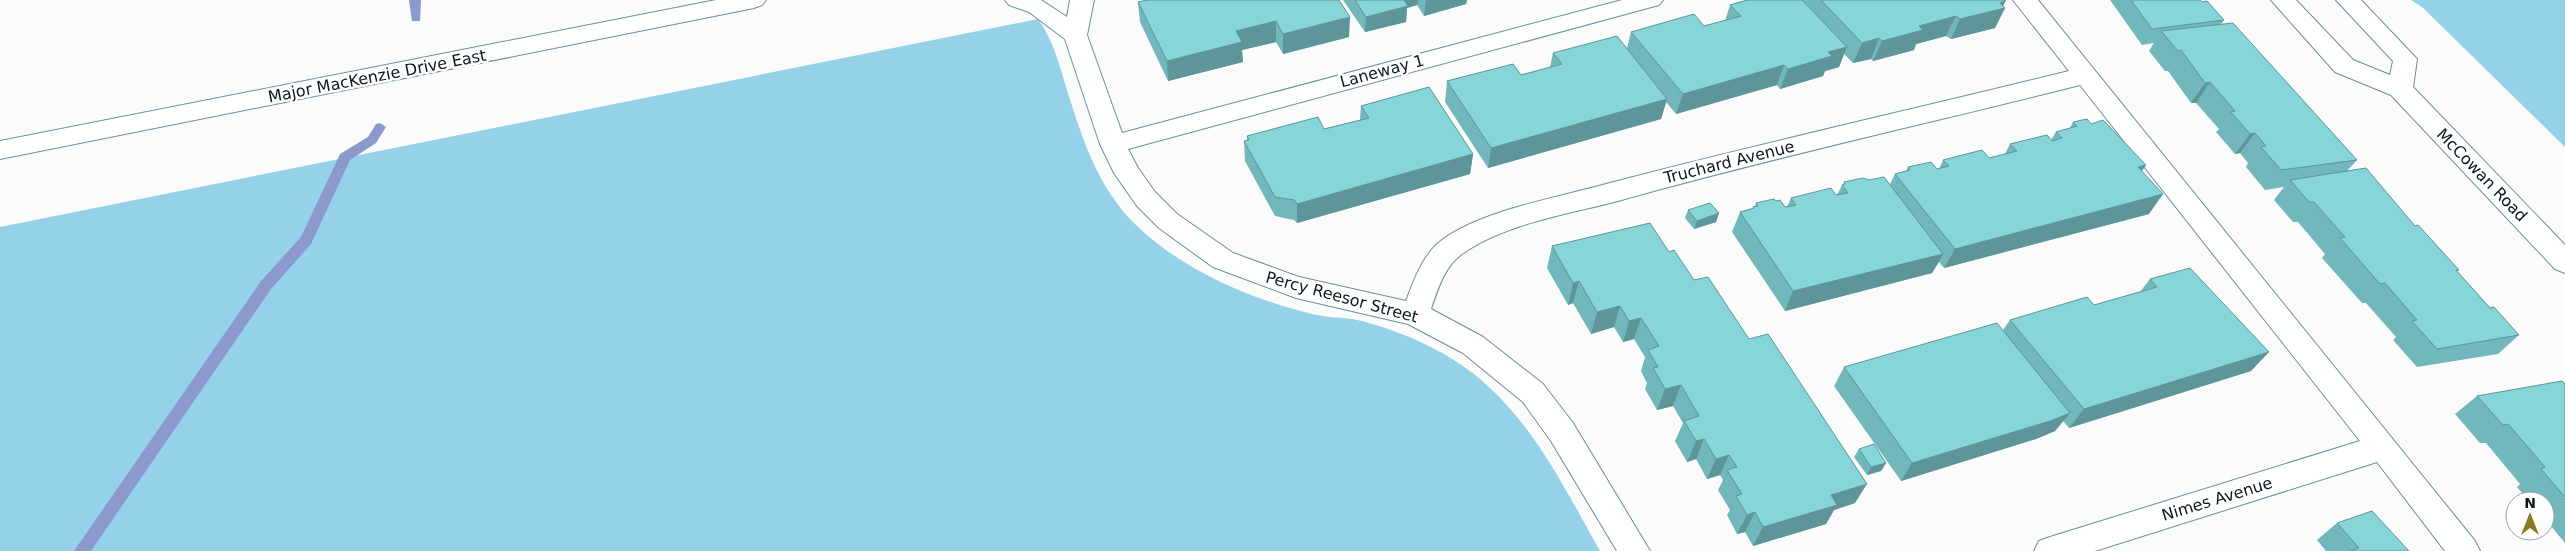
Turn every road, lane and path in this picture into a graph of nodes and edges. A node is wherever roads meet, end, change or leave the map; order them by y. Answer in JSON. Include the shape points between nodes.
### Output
{"nodes":[{"id":1,"x":754,"y":0,"type":"edge"},
{"id":2,"x":1017,"y":0,"type":"edge"},
{"id":3,"x":1082,"y":0,"type":"edge"},
{"id":4,"x":1651,"y":0,"type":"edge"},
{"id":5,"x":2025,"y":0,"type":"edge"},
{"id":6,"x":2283,"y":0,"type":"edge"},
{"id":7,"x":2348,"y":0,"type":"edge"},
{"id":8,"x":1075,"y":35,"type":"junction"},
{"id":9,"x":2086,"y":76,"type":"junction"},
{"id":10,"x":2400,"y":89,"type":"junction"},
{"id":11,"x":1113,"y":144,"type":"junction"},
{"id":12,"x":0,"y":150,"type":"edge"},
{"id":13,"x":2565,"y":262,"type":"edge"},
{"id":14,"x":1415,"y":314,"type":"junction"},
{"id":15,"x":2383,"y":447,"type":"junction"},
{"id":16,"x":1634,"y":551,"type":"edge"},
{"id":17,"x":2050,"y":551,"type":"edge"},
{"id":18,"x":2464,"y":551,"type":"edge"}],
"edges":[{"from":1,"to":12,"type":"street","name":"Major MacKenzie Drive East"},
{"from":2,"to":8,"type":"street","via":[[1037,7]]},
{"from":3,"to":8,"type":"street"},
{"from":4,"to":11,"type":"street","name":"Laneway 1"},
{"from":5,"to":9,"type":"street"},
{"from":6,"to":10,"type":"street","name":"McCowan Road","via":[[2344,66]]},
{"from":7,"to":10,"type":"street","via":[[2405,59]]},
{"from":8,"to":11,"type":"street","name":"Percy Reesor Street"},
{"from":9,"to":14,"type":"street","name":"Truchard Avenue","via":[[1688,171],[1502,224],[1451,247],[1436,266]]},
{"from":9,"to":15,"type":"street"},
{"from":10,"to":13,"type":"street","name":"McCowan Road"},
{"from":11,"to":14,"type":"street","name":"Percy Reesor Street","via":[[1127,173],[1146,199],[1168,221],[1223,260],[1296,287]]},
{"from":14,"to":16,"type":"street","name":"Percy Reesor Street","via":[[1473,345],[1533,393],[1562,432]]},
{"from":15,"to":17,"type":"street","name":"Nimes Avenue"},
{"from":15,"to":18,"type":"street"}]}
